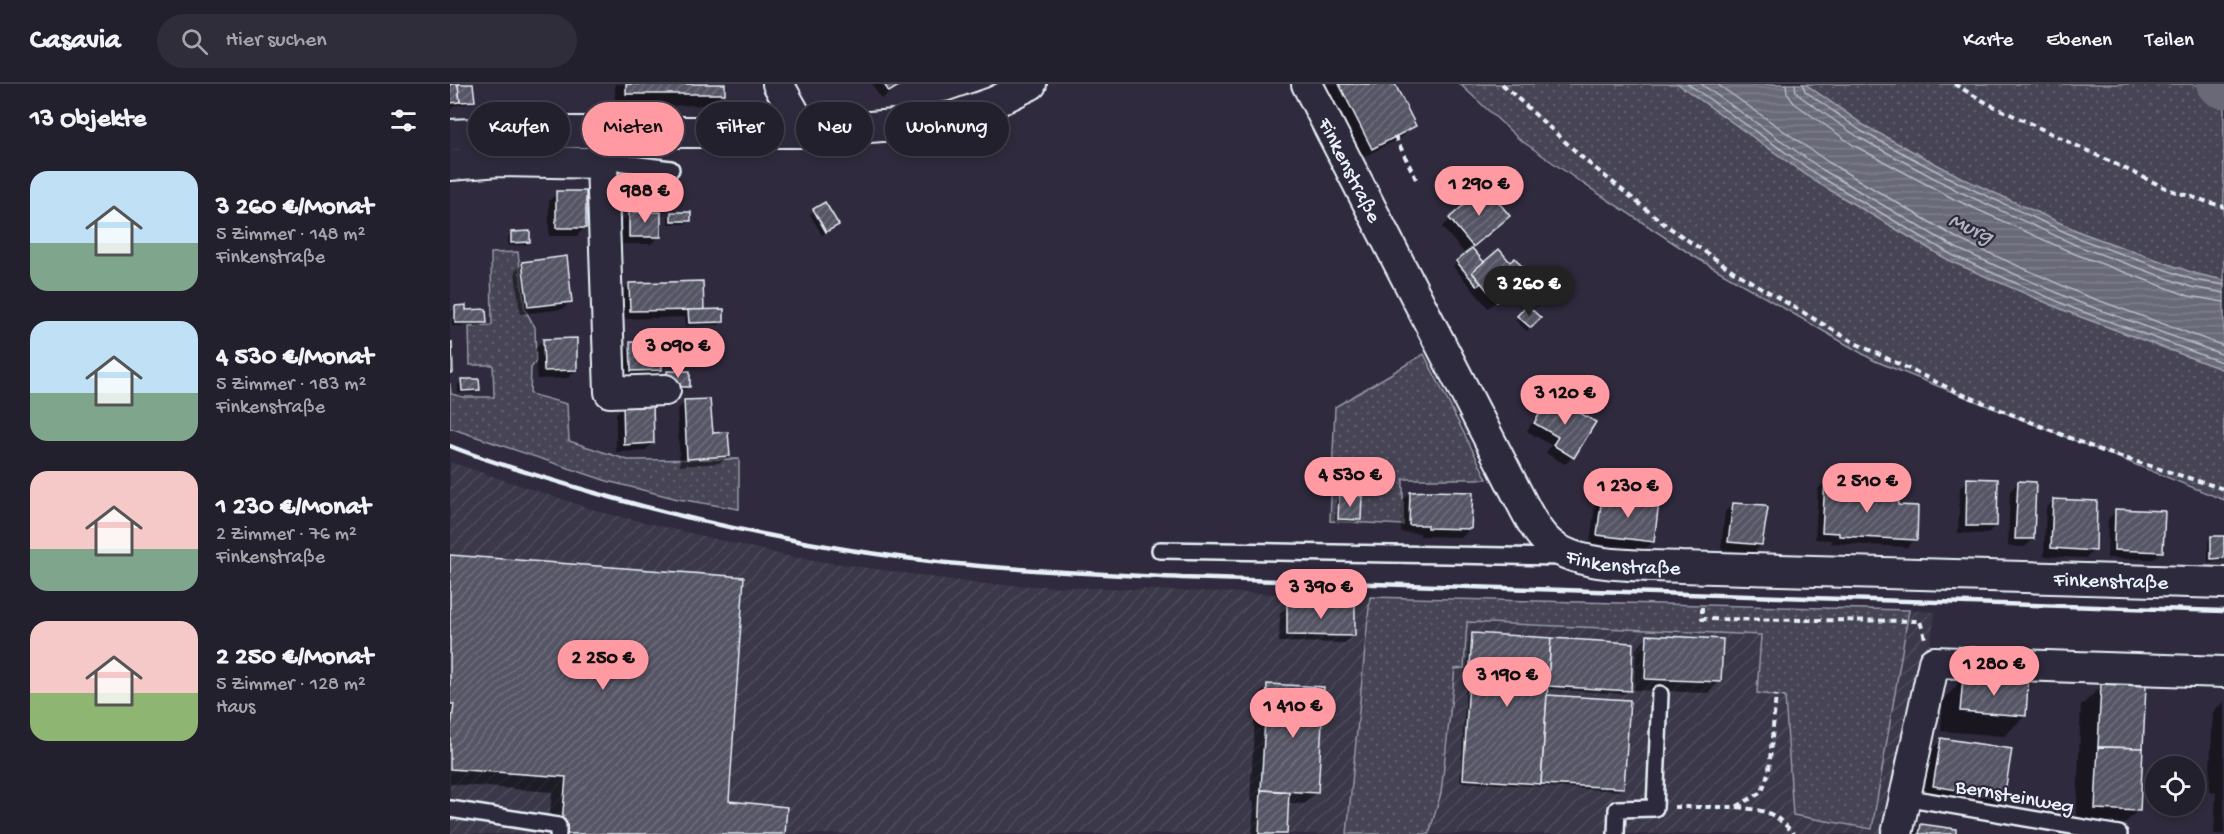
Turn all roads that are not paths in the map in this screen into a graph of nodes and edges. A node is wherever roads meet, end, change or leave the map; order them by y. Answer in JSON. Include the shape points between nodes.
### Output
{"nodes":[{"id":1,"x":778,"y":84,"type":"edge"},
{"id":2,"x":1307,"y":84,"type":"edge"},
{"id":3,"x":1028,"y":85,"type":"edge"},
{"id":4,"x":796,"y":116,"type":"edge"},
{"id":5,"x":873,"y":127,"type":"edge"},
{"id":6,"x":796,"y":132,"type":"edge"},
{"id":7,"x":450,"y":135,"type":"edge"},
{"id":8,"x":602,"y":163,"type":"junction"},
{"id":9,"x":450,"y":165,"type":"edge"},
{"id":10,"x":671,"y":169,"type":"dead end"},
{"id":11,"x":665,"y":390,"type":"dead end"},
{"id":12,"x":1160,"y":550,"type":"dead end"},
{"id":13,"x":1575,"y":557,"type":"junction"},
{"id":14,"x":2224,"y":583,"type":"edge"},
{"id":15,"x":2224,"y":672,"type":"edge"},
{"id":16,"x":1660,"y":694,"type":"dead end"},
{"id":17,"x":1904,"y":797,"type":"junction"},
{"id":18,"x":450,"y":809,"type":"edge"},
{"id":19,"x":558,"y":834,"type":"edge"},
{"id":20,"x":1616,"y":834,"type":"edge"},
{"id":21,"x":1897,"y":834,"type":"edge"},
{"id":22,"x":2119,"y":834,"type":"edge"}],
"edges":[{"from":1,"to":4,"type":"street"},
{"from":2,"to":13,"type":"street","name":"Finkenstraße","via":[[1381,208],[1535,526],[1546,541]]},
{"from":3,"to":5,"type":"street","via":[[952,117]]},
{"from":6,"to":7,"type":"street"},
{"from":8,"to":9,"type":"street","via":[[499,161]]},
{"from":8,"to":10,"type":"lane"},
{"from":8,"to":11,"type":"street","via":[[610,392]]},
{"from":12,"to":13,"type":"lane"},
{"from":13,"to":14,"type":"street","name":"Finkenstraße","via":[[1594,562],[1681,567]]},
{"from":15,"to":17,"type":"street","via":[[1934,662]]},
{"from":16,"to":20,"type":"lane","via":[[1655,808],[1617,808]]},
{"from":17,"to":21,"type":"street"},
{"from":17,"to":22,"type":"lane","name":"Bernsteinweg"},
{"from":18,"to":19,"type":"lane","via":[[558,826]]}]}
